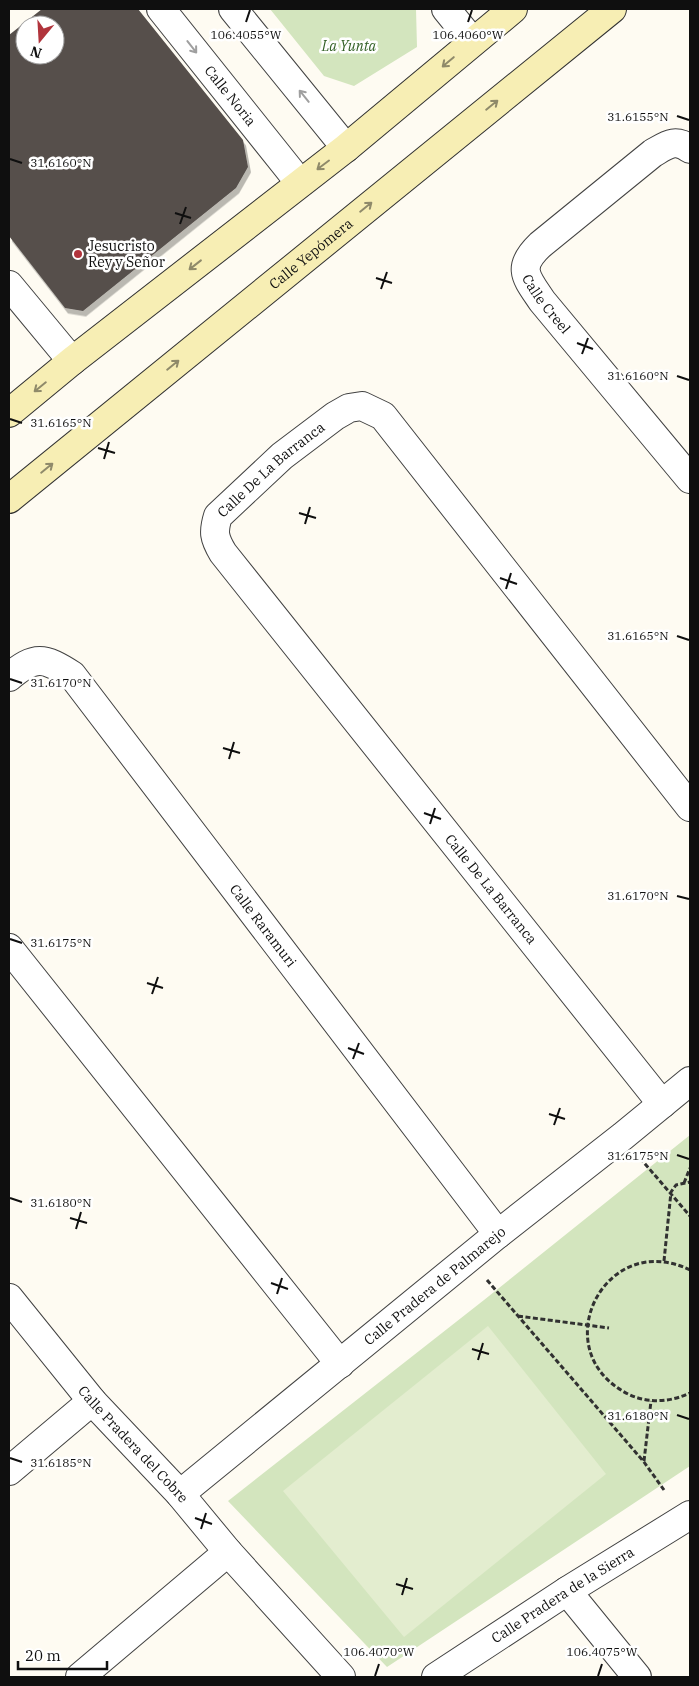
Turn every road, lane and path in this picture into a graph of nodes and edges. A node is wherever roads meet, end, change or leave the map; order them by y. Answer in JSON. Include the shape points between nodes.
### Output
{"nodes":[{"id":1,"x":161,"y":9,"type":"edge"},
{"id":2,"x":233,"y":9,"type":"edge"},
{"id":3,"x":446,"y":9,"type":"edge"},
{"id":4,"x":513,"y":9,"type":"edge"},
{"id":5,"x":612,"y":9,"type":"edge"},
{"id":6,"x":472,"y":41,"type":"junction"},
{"id":7,"x":346,"y":148,"type":"junction"},
{"id":8,"x":690,"y":149,"type":"edge"},
{"id":9,"x":300,"y":183,"type":"junction"},
{"id":10,"x":9,"y":285,"type":"edge"},
{"id":11,"x":72,"y":361,"type":"junction"},
{"id":12,"x":9,"y":412,"type":"edge"},
{"id":13,"x":690,"y":479,"type":"edge"},
{"id":14,"x":9,"y":499,"type":"edge"},
{"id":15,"x":9,"y":677,"type":"edge"},
{"id":16,"x":690,"y":807,"type":"edge"},
{"id":17,"x":9,"y":948,"type":"edge"},
{"id":18,"x":690,"y":1081,"type":"edge"},
{"id":19,"x":662,"y":1104,"type":"junction"},
{"id":20,"x":623,"y":1136,"type":"junction"},
{"id":21,"x":690,"y":1168,"type":"edge"},
{"id":22,"x":690,"y":1182,"type":"edge"},
{"id":23,"x":684,"y":1183,"type":"junction"},
{"id":24,"x":671,"y":1192,"type":"junction"},
{"id":25,"x":690,"y":1216,"type":"edge"},
{"id":26,"x":498,"y":1234,"type":"junction"},
{"id":27,"x":468,"y":1259,"type":"junction"},
{"id":28,"x":664,"y":1261,"type":"junction"},
{"id":29,"x":690,"y":1270,"type":"edge"},
{"id":30,"x":9,"y":1298,"type":"edge"},
{"id":31,"x":518,"y":1316,"type":"junction"},
{"id":32,"x":587,"y":1324,"type":"junction"},
{"id":33,"x":609,"y":1328,"type":"dead end"},
{"id":34,"x":340,"y":1364,"type":"junction"},
{"id":35,"x":690,"y":1393,"type":"edge"},
{"id":36,"x":92,"y":1401,"type":"junction"},
{"id":37,"x":651,"y":1401,"type":"junction"},
{"id":38,"x":644,"y":1462,"type":"junction"},
{"id":39,"x":9,"y":1471,"type":"edge"},
{"id":40,"x":664,"y":1490,"type":"dead end"},
{"id":41,"x":180,"y":1494,"type":"junction"},
{"id":42,"x":690,"y":1515,"type":"edge"},
{"id":43,"x":228,"y":1552,"type":"junction"},
{"id":44,"x":568,"y":1591,"type":"junction"},
{"id":45,"x":80,"y":1677,"type":"edge"},
{"id":46,"x":341,"y":1677,"type":"edge"},
{"id":47,"x":436,"y":1677,"type":"edge"},
{"id":48,"x":636,"y":1677,"type":"edge"}],
"edges":[{"from":1,"to":9,"type":"street","name":"Calle Noria","one_way":true},
{"from":7,"to":2,"type":"street","one_way":true},
{"from":3,"to":6,"type":"street"},
{"from":4,"to":6,"type":"main road"},
{"from":14,"to":5,"type":"main road","name":"Calle Yepómera","one_way":true},
{"from":6,"to":7,"type":"main road","one_way":true},
{"from":7,"to":9,"type":"main road","one_way":true},
{"from":8,"to":13,"type":"street","name":"Calle Creel","via":[[676,143],[667,144],[653,153],[540,245],[530,255],[525,267],[526,276],[542,301]]},
{"from":9,"to":11,"type":"main road","one_way":true},
{"from":10,"to":11,"type":"street"},
{"from":11,"to":12,"type":"main road","one_way":true},
{"from":15,"to":26,"type":"street","name":"Calle Raramuri","via":[[32,661],[44,660],[72,675]]},
{"from":16,"to":19,"type":"street","name":"Calle De La Barranca","via":[[383,416],[362,406],[349,408],[335,416],[282,456],[218,516],[214,529],[216,542],[223,553]]},
{"from":17,"to":34,"type":"street"},
{"from":18,"to":19,"type":"street","name":"Calle Pradera de Palmarejo"},
{"from":19,"to":20,"type":"street","name":"Calle Pradera de Palmarejo"},
{"from":20,"to":24,"type":"path"},
{"from":20,"to":26,"type":"street","name":"Calle Pradera de Palmarejo"},
{"from":21,"to":23,"type":"path"},
{"from":22,"to":23,"type":"path"},
{"from":23,"to":24,"type":"path","via":[[676,1185]]},
{"from":24,"to":25,"type":"path"},
{"from":24,"to":28,"type":"path"},
{"from":26,"to":27,"type":"street","name":"Calle Pradera de Palmarejo"},
{"from":27,"to":31,"type":"path"},
{"from":27,"to":34,"type":"street","name":"Calle Pradera de Palmarejo"},
{"from":28,"to":29,"type":"path"},
{"from":28,"to":32,"type":"path","via":[[627,1267],[612,1277],[600,1290]]},
{"from":30,"to":36,"type":"street","name":"Calle Pradera del Cobre"},
{"from":31,"to":32,"type":"path"},
{"from":31,"to":38,"type":"path"},
{"from":32,"to":33,"type":"path"},
{"from":32,"to":37,"type":"path","via":[[593,1360],[603,1376],[633,1397]]},
{"from":34,"to":41,"type":"street","name":"Calle Pradera de Palmarejo"},
{"from":35,"to":37,"type":"path","via":[[666,1401]]},
{"from":36,"to":39,"type":"street"},
{"from":36,"to":41,"type":"street","name":"Calle Pradera del Cobre"},
{"from":37,"to":38,"type":"path"},
{"from":38,"to":40,"type":"path"},
{"from":41,"to":43,"type":"street","name":"Calle Pradera del Cobre"},
{"from":42,"to":44,"type":"street","name":"Calle Pradera de la Sierra"},
{"from":43,"to":45,"type":"street"},
{"from":43,"to":46,"type":"street","name":"Calle Pradera del Cobre"},
{"from":44,"to":47,"type":"street","name":"Calle Pradera de la Sierra"},
{"from":44,"to":48,"type":"street"}]}
